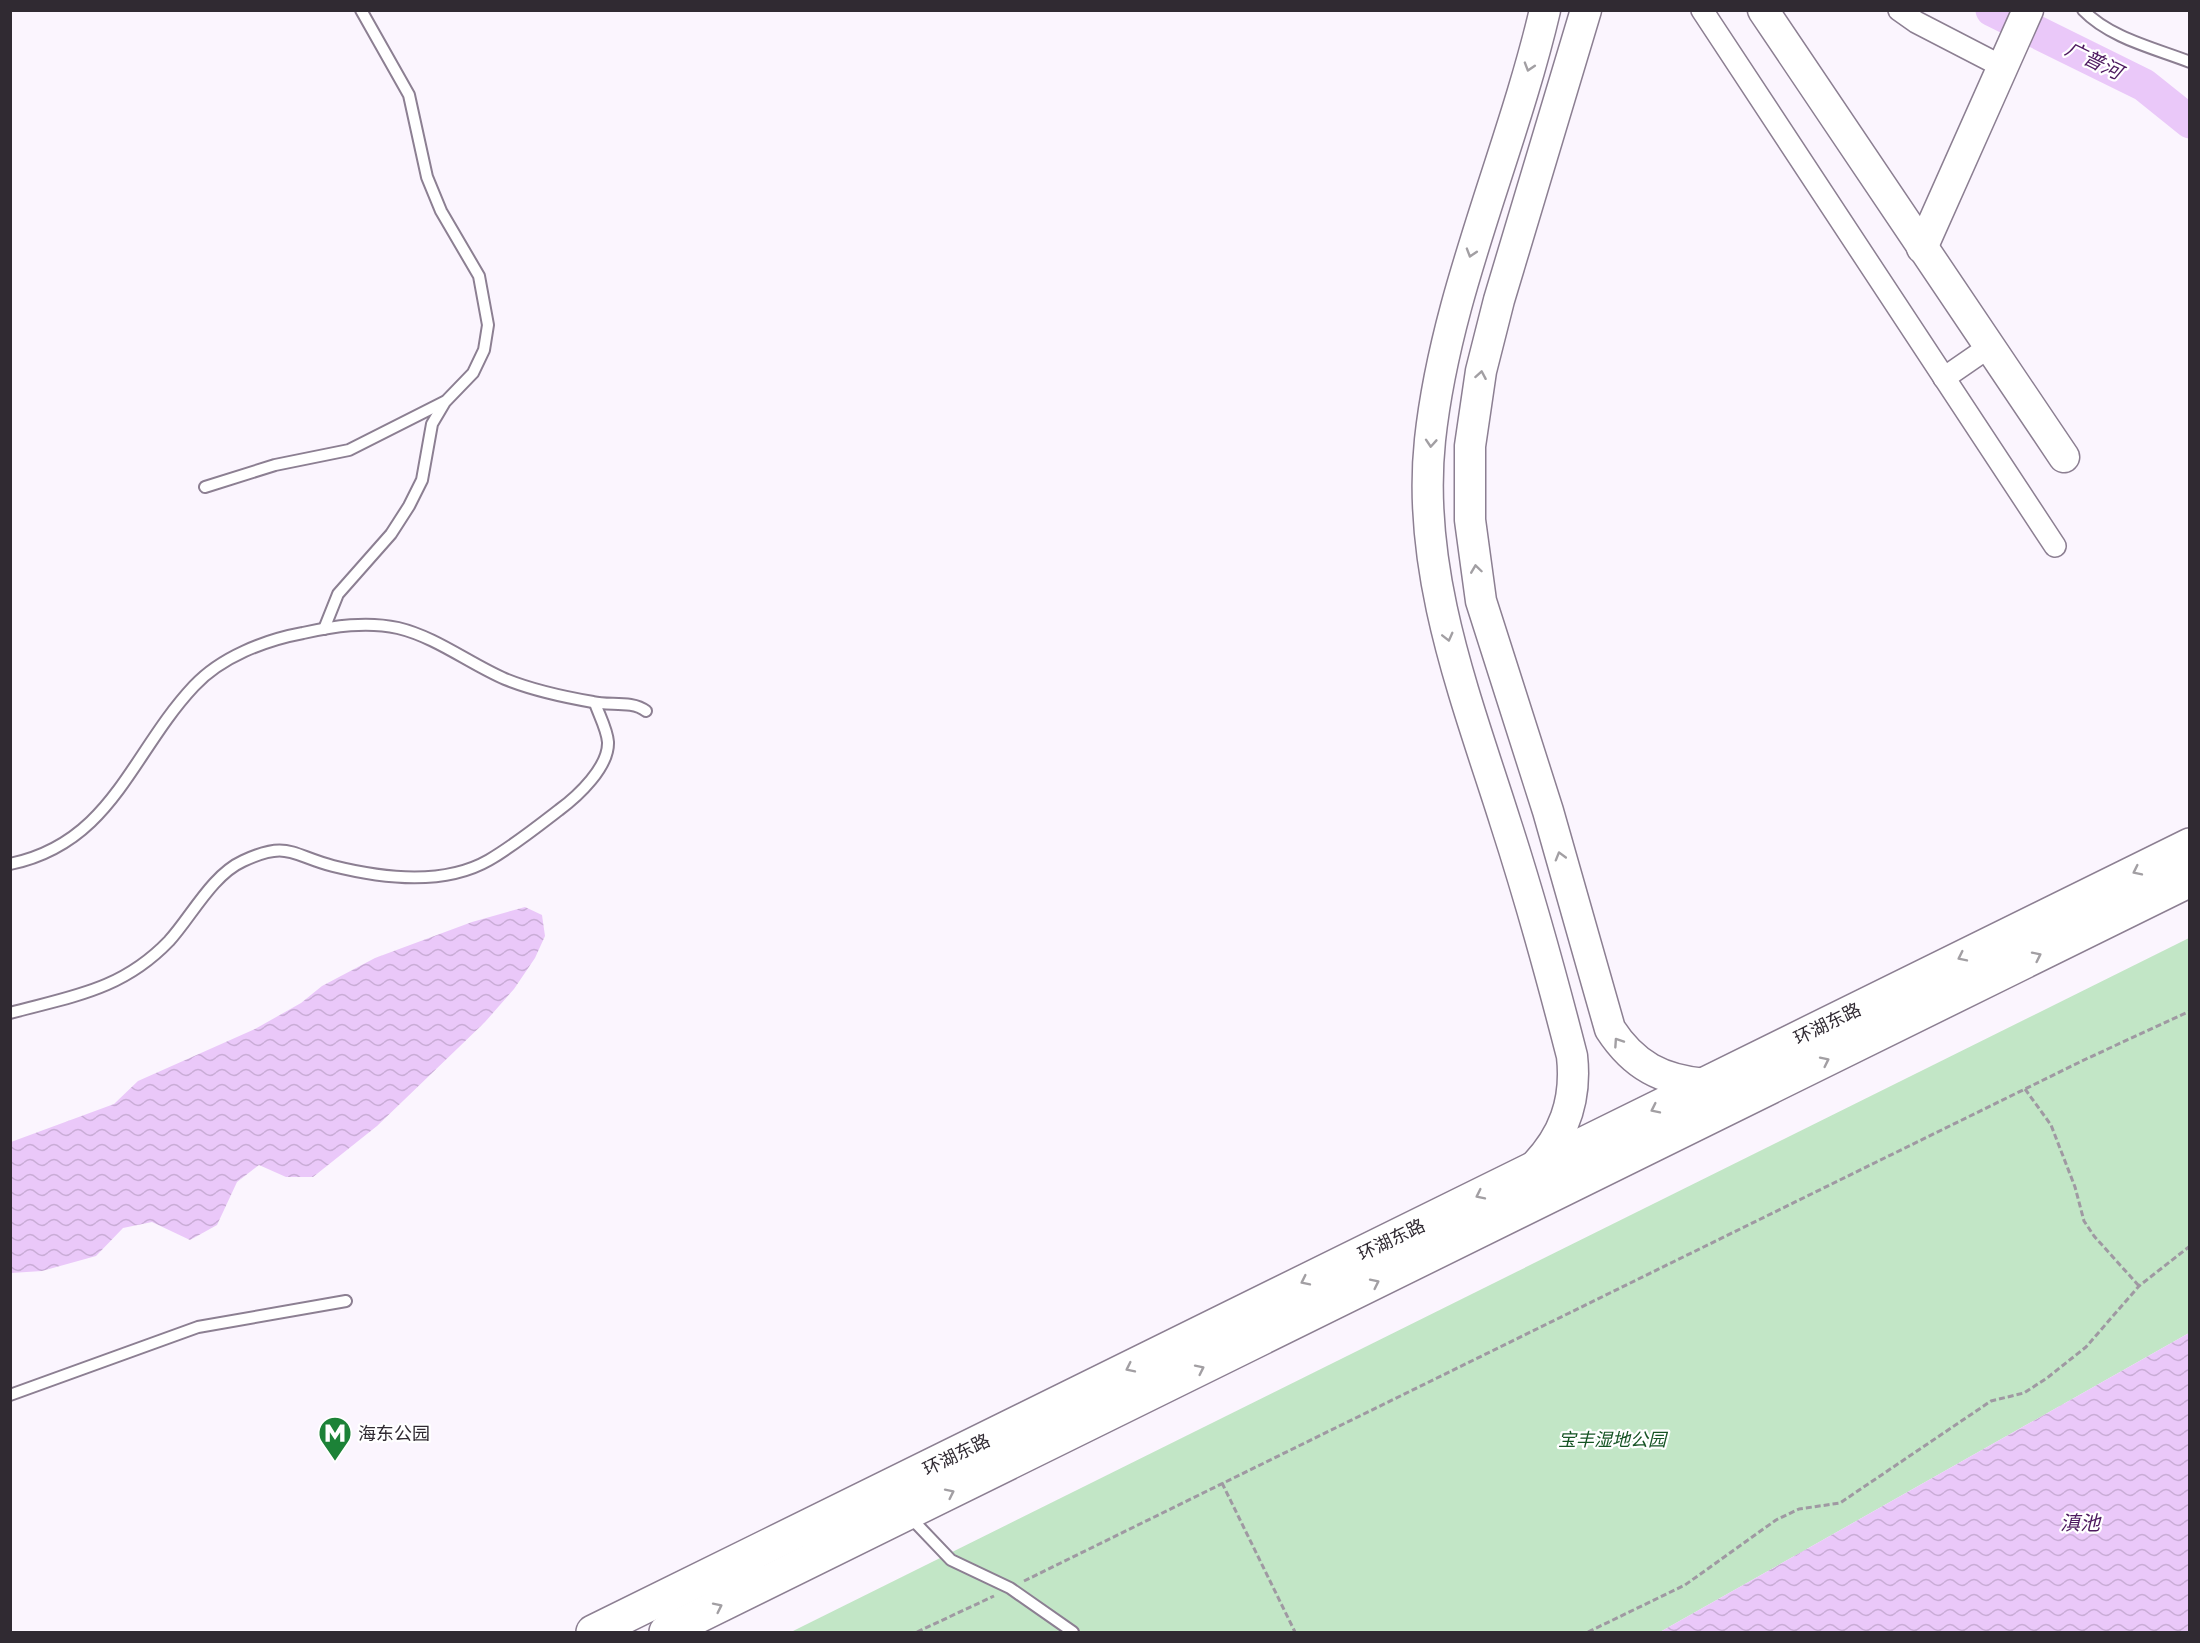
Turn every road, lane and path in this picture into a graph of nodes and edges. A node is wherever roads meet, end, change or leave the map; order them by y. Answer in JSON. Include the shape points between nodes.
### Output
{"nodes":[{"id":1,"x":361,"y":10,"type":"edge"},
{"id":2,"x":1545,"y":10,"type":"edge"},
{"id":3,"x":1586,"y":10,"type":"edge"},
{"id":4,"x":1702,"y":10,"type":"edge"},
{"id":5,"x":1763,"y":10,"type":"edge"},
{"id":6,"x":1899,"y":10,"type":"edge"},
{"id":7,"x":2028,"y":10,"type":"edge"},
{"id":8,"x":2083,"y":10,"type":"edge"},
{"id":9,"x":2190,"y":62,"type":"edge"},
{"id":10,"x":2003,"y":66,"type":"junction"},
{"id":11,"x":1922,"y":248,"type":"junction"},
{"id":12,"x":1989,"y":347,"type":"junction"},
{"id":13,"x":1944,"y":378,"type":"junction"},
{"id":14,"x":445,"y":402,"type":"junction"},
{"id":15,"x":2064,"y":458,"type":"dead end"},
{"id":16,"x":205,"y":487,"type":"dead end"},
{"id":17,"x":2055,"y":546,"type":"dead end"},
{"id":18,"x":324,"y":629,"type":"junction"},
{"id":19,"x":595,"y":703,"type":"junction"},
{"id":20,"x":646,"y":711,"type":"dead end"},
{"id":21,"x":2190,"y":845,"type":"edge"},
{"id":22,"x":10,"y":864,"type":"edge"},
{"id":23,"x":2190,"y":880,"type":"edge"},
{"id":24,"x":2190,"y":1011,"type":"edge"},
{"id":25,"x":10,"y":1013,"type":"edge"},
{"id":26,"x":1705,"y":1084,"type":"junction"},
{"id":27,"x":2025,"y":1089,"type":"junction"},
{"id":28,"x":1532,"y":1169,"type":"junction"},
{"id":29,"x":2190,"y":1246,"type":"edge"},
{"id":30,"x":2139,"y":1286,"type":"junction"},
{"id":31,"x":346,"y":1301,"type":"dead end"},
{"id":32,"x":10,"y":1395,"type":"edge"},
{"id":33,"x":1222,"y":1484,"type":"junction"},
{"id":34,"x":907,"y":1514,"type":"junction"},
{"id":35,"x":1010,"y":1588,"type":"junction"},
{"id":36,"x":593,"y":1632,"type":"edge"},
{"id":37,"x":666,"y":1632,"type":"edge"},
{"id":38,"x":917,"y":1632,"type":"edge"},
{"id":39,"x":1073,"y":1632,"type":"edge"},
{"id":40,"x":1294,"y":1632,"type":"edge"},
{"id":41,"x":1588,"y":1632,"type":"edge"}],
"edges":[{"from":1,"to":14,"type":"lane","via":[[410,95],[427,177],[441,211],[479,276],[488,325],[484,350],[473,373]]},
{"from":2,"to":28,"type":"main road","one_way":true,"via":[[1460,289],[1441,363],[1430,443],[1430,522],[1441,609],[1459,682],[1506,824],[1572,1056],[1573,1093],[1566,1120],[1555,1143]]},
{"from":26,"to":3,"type":"main road","one_way":true,"via":[[1688,1083],[1654,1071],[1624,1051],[1610,1029],[1548,811],[1481,601],[1470,520],[1470,446],[1481,371]]},
{"from":4,"to":13,"type":"street"},
{"from":5,"to":11,"type":"main road"},
{"from":6,"to":10,"type":"street"},
{"from":7,"to":10,"type":"main road"},
{"from":8,"to":9,"type":"lane","via":[[2094,22],[2120,35]]},
{"from":10,"to":11,"type":"main road"},
{"from":11,"to":12,"type":"main road"},
{"from":12,"to":13,"type":"street"},
{"from":12,"to":15,"type":"main road"},
{"from":13,"to":17,"type":"street"},
{"from":14,"to":16,"type":"lane","via":[[349,450],[275,465]]},
{"from":14,"to":18,"type":"lane","via":[[432,424],[422,480],[410,506],[391,534],[338,594]]},
{"from":18,"to":19,"type":"lane","via":[[358,624],[399,628],[506,679]]},
{"from":18,"to":22,"type":"lane","via":[[259,645],[220,665],[195,684],[110,804],[86,828],[71,840]]},
{"from":19,"to":20,"type":"lane","via":[[639,706]]},
{"from":19,"to":25,"type":"lane","via":[[608,739],[601,764],[577,797],[487,861],[446,875],[410,877],[363,873],[293,851],[274,849],[240,862],[211,888],[170,940],[118,982]]},
{"from":21,"to":26,"type":"main road","name":"环湖东路","one_way":true},
{"from":34,"to":23,"type":"main road","name":"环湖东路","one_way":true},
{"from":24,"to":27,"type":"path"},
{"from":26,"to":28,"type":"main road","name":"环湖东路","one_way":true},
{"from":27,"to":30,"type":"path","via":[[2051,1125],[2084,1221]]},
{"from":27,"to":33,"type":"path"},
{"from":28,"to":36,"type":"main road","name":"环湖东路","one_way":true},
{"from":29,"to":30,"type":"path"},
{"from":30,"to":41,"type":"path","via":[[2086,1347],[2024,1393],[1991,1401],[1840,1503],[1799,1509],[1776,1520],[1685,1585]]},
{"from":31,"to":32,"type":"lane","via":[[198,1327]]},
{"from":33,"to":35,"type":"path"},
{"from":33,"to":40,"type":"path"},
{"from":34,"to":35,"type":"lane","via":[[951,1560]]},
{"from":37,"to":34,"type":"main road","name":"环湖东路","one_way":true},
{"from":35,"to":38,"type":"path"},
{"from":35,"to":39,"type":"lane"}]}
